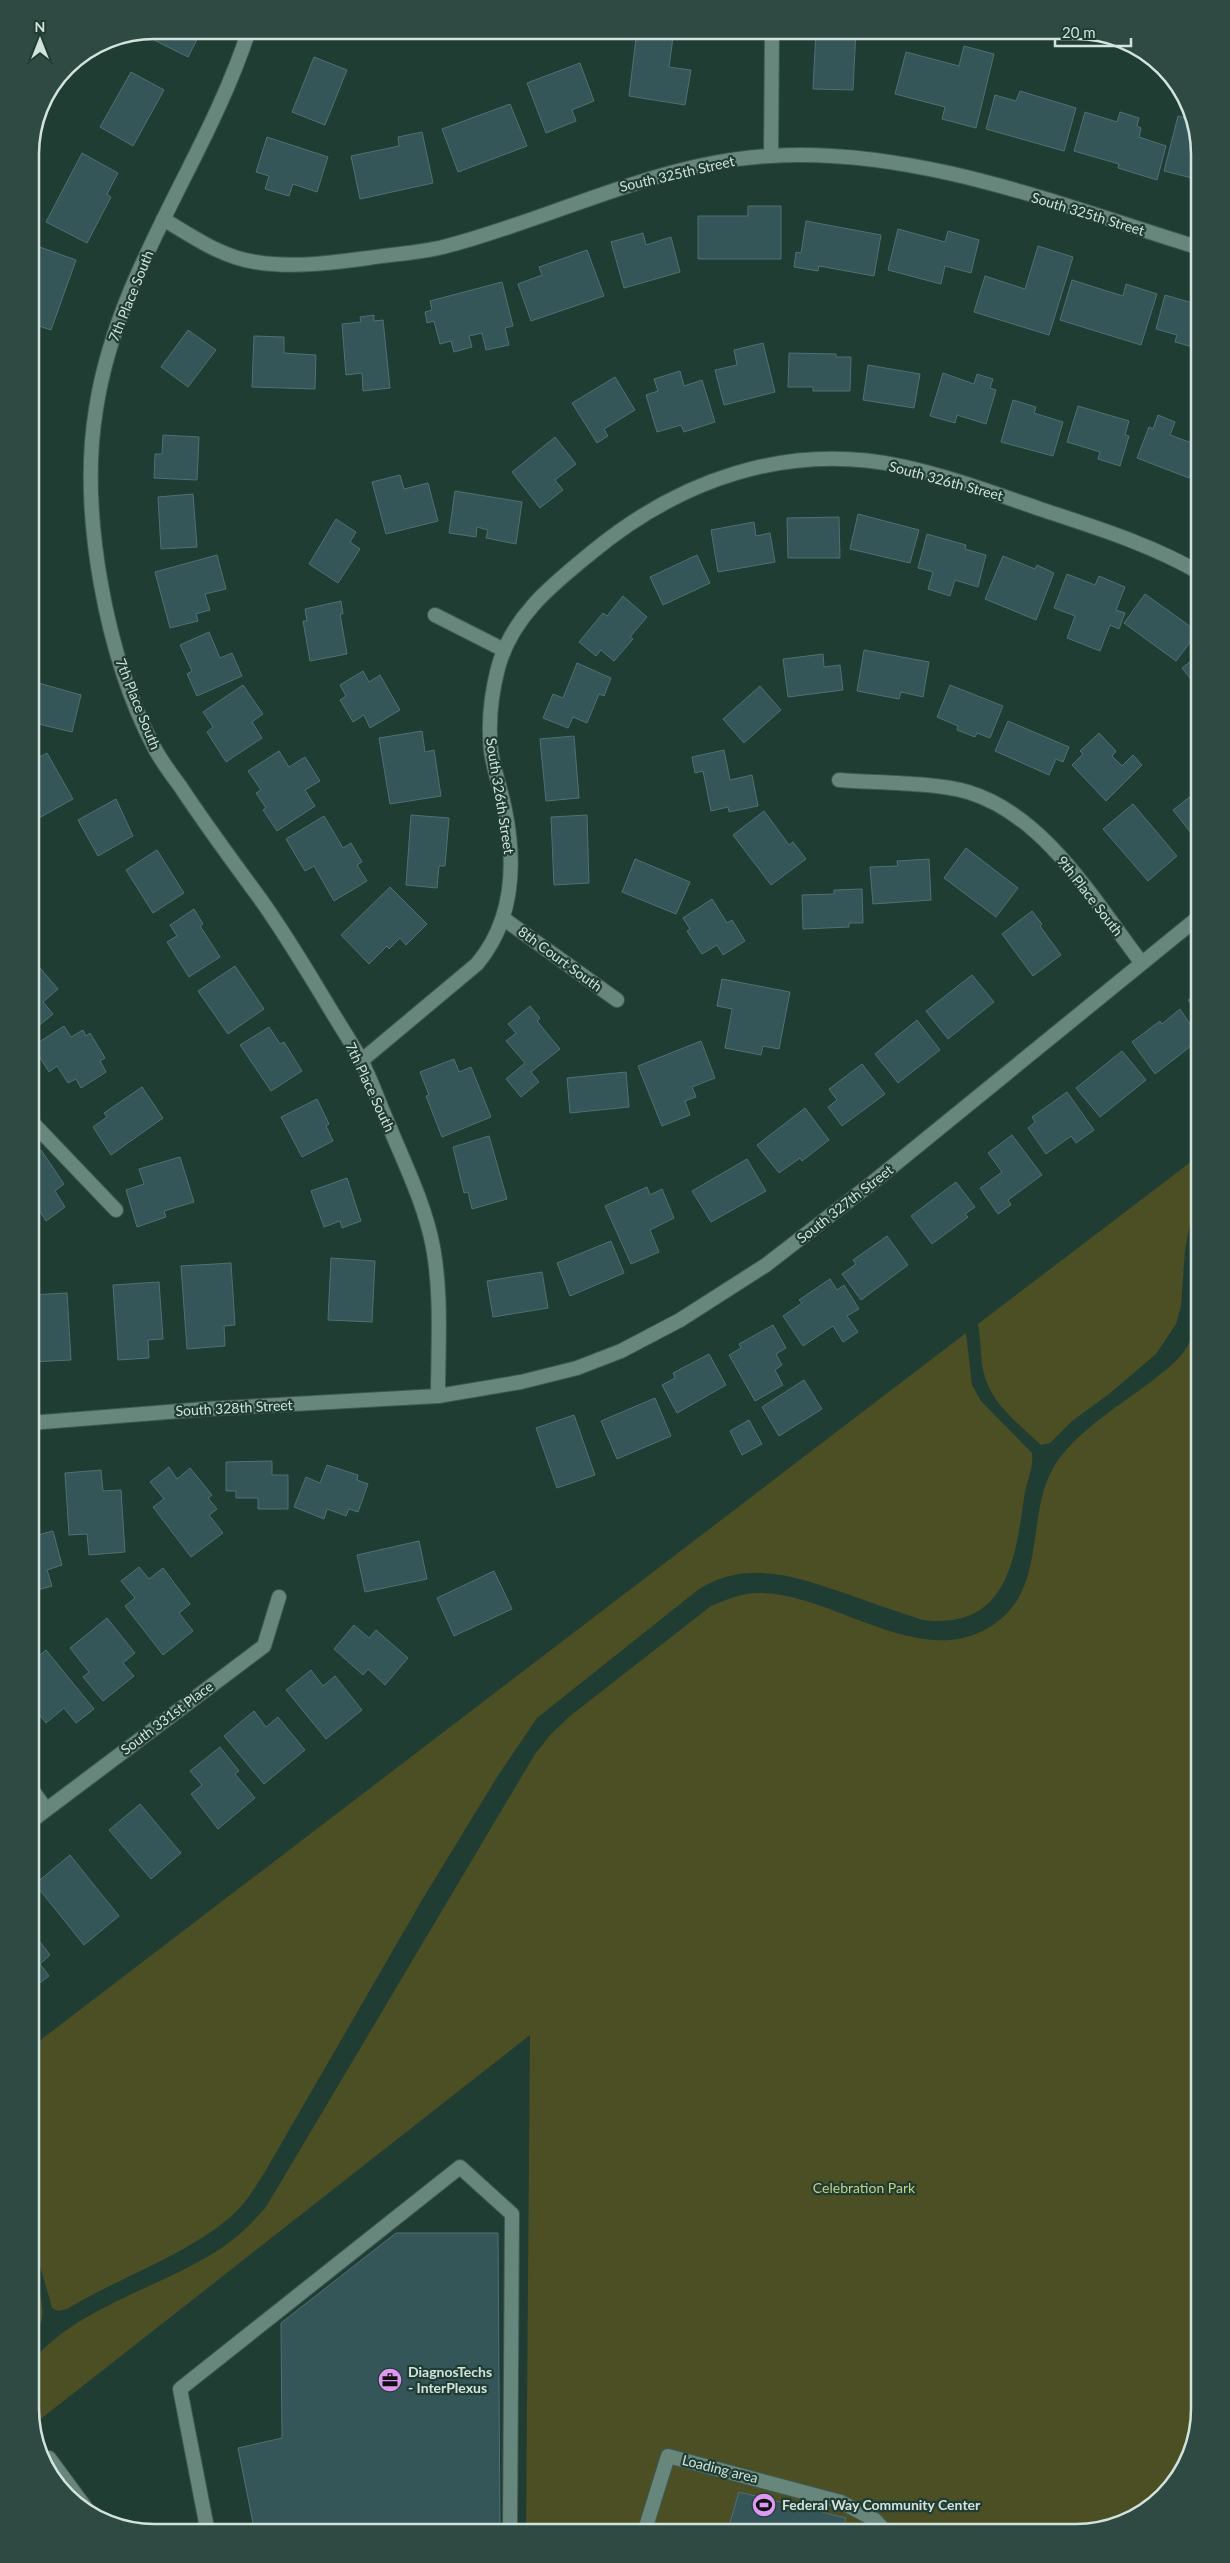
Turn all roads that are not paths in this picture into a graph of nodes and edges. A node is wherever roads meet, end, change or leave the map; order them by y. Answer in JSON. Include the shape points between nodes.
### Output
{"nodes":[{"id":1,"x":246,"y":39,"type":"edge"},
{"id":2,"x":772,"y":39,"type":"edge"},
{"id":3,"x":771,"y":156,"type":"junction"},
{"id":4,"x":162,"y":219,"type":"junction"},
{"id":5,"x":1191,"y":245,"type":"edge"},
{"id":6,"x":1191,"y":568,"type":"edge"},
{"id":7,"x":435,"y":615,"type":"dead end"},
{"id":8,"x":504,"y":650,"type":"junction"},
{"id":9,"x":839,"y":780,"type":"dead end"},
{"id":10,"x":504,"y":919,"type":"junction"},
{"id":11,"x":1191,"y":923,"type":"edge"},
{"id":12,"x":1141,"y":962,"type":"junction"},
{"id":13,"x":617,"y":1000,"type":"dead end"},
{"id":14,"x":361,"y":1061,"type":"junction"},
{"id":15,"x":39,"y":1129,"type":"edge"},
{"id":16,"x":116,"y":1210,"type":"dead end"},
{"id":17,"x":438,"y":1396,"type":"junction"},
{"id":18,"x":39,"y":1422,"type":"edge"},
{"id":19,"x":279,"y":1597,"type":"dead end"},
{"id":20,"x":39,"y":1799,"type":"edge"},
{"id":21,"x":46,"y":1809,"type":"junction"},
{"id":22,"x":39,"y":1815,"type":"edge"},
{"id":23,"x":52,"y":2462,"type":"edge"},
{"id":24,"x":71,"y":2487,"type":"edge"},
{"id":25,"x":206,"y":2524,"type":"edge"},
{"id":26,"x":510,"y":2524,"type":"edge"},
{"id":27,"x":647,"y":2524,"type":"edge"},
{"id":28,"x":878,"y":2524,"type":"edge"}],
"edges":[{"from":1,"to":4,"type":"street","name":"7th Place South","via":[[236,70]]},
{"from":2,"to":3,"type":"street"},
{"from":3,"to":4,"type":"street","name":"South 325th Street","via":[[730,160],[625,185],[441,248],[334,263],[254,262],[216,250]]},
{"from":3,"to":5,"type":"street","name":"South 325th Street","via":[[822,155],[938,170]]},
{"from":4,"to":14,"type":"street","name":"7th Place South","via":[[121,312],[95,410],[91,466],[93,528],[117,652],[155,750],[262,902]]},
{"from":6,"to":8,"type":"street","name":"South 326th Street","via":[[1148,546],[902,466],[841,458],[778,461],[723,477],[670,499],[613,535],[545,591],[527,610]]},
{"from":7,"to":8,"type":"street"},
{"from":8,"to":10,"type":"street","name":"South 326th Street","via":[[494,686],[490,718],[491,751],[509,836],[510,866]]},
{"from":9,"to":12,"type":"street","name":"9th Place South","via":[[949,788],[982,797],[1018,819],[1050,845],[1078,875]]},
{"from":10,"to":13,"type":"street","name":"8th Court South"},
{"from":10,"to":14,"type":"street","name":"South 326th Street","via":[[490,949],[477,964]]},
{"from":11,"to":12,"type":"street","name":"South 327th Street"},
{"from":12,"to":17,"type":"street","name":"South 327th Street","via":[[872,1183],[766,1265],[680,1320],[621,1352],[577,1368]]},
{"from":14,"to":17,"type":"street","name":"7th Place South","via":[[419,1196],[433,1247],[438,1305]]},
{"from":15,"to":16,"type":"street"},
{"from":17,"to":18,"type":"street","name":"South 328th Street"},
{"from":19,"to":21,"type":"street","name":"South 331st Place","via":[[264,1646]]},
{"from":20,"to":21,"type":"street"},
{"from":21,"to":22,"type":"street","name":"South 331st Place"},
{"from":23,"to":24,"type":"street"},
{"from":25,"to":26,"type":"street","via":[[180,2389],[460,2167],[512,2214]]},
{"from":27,"to":28,"type":"street","name":"Loading area","via":[[668,2456],[819,2494],[857,2509]]}]}
